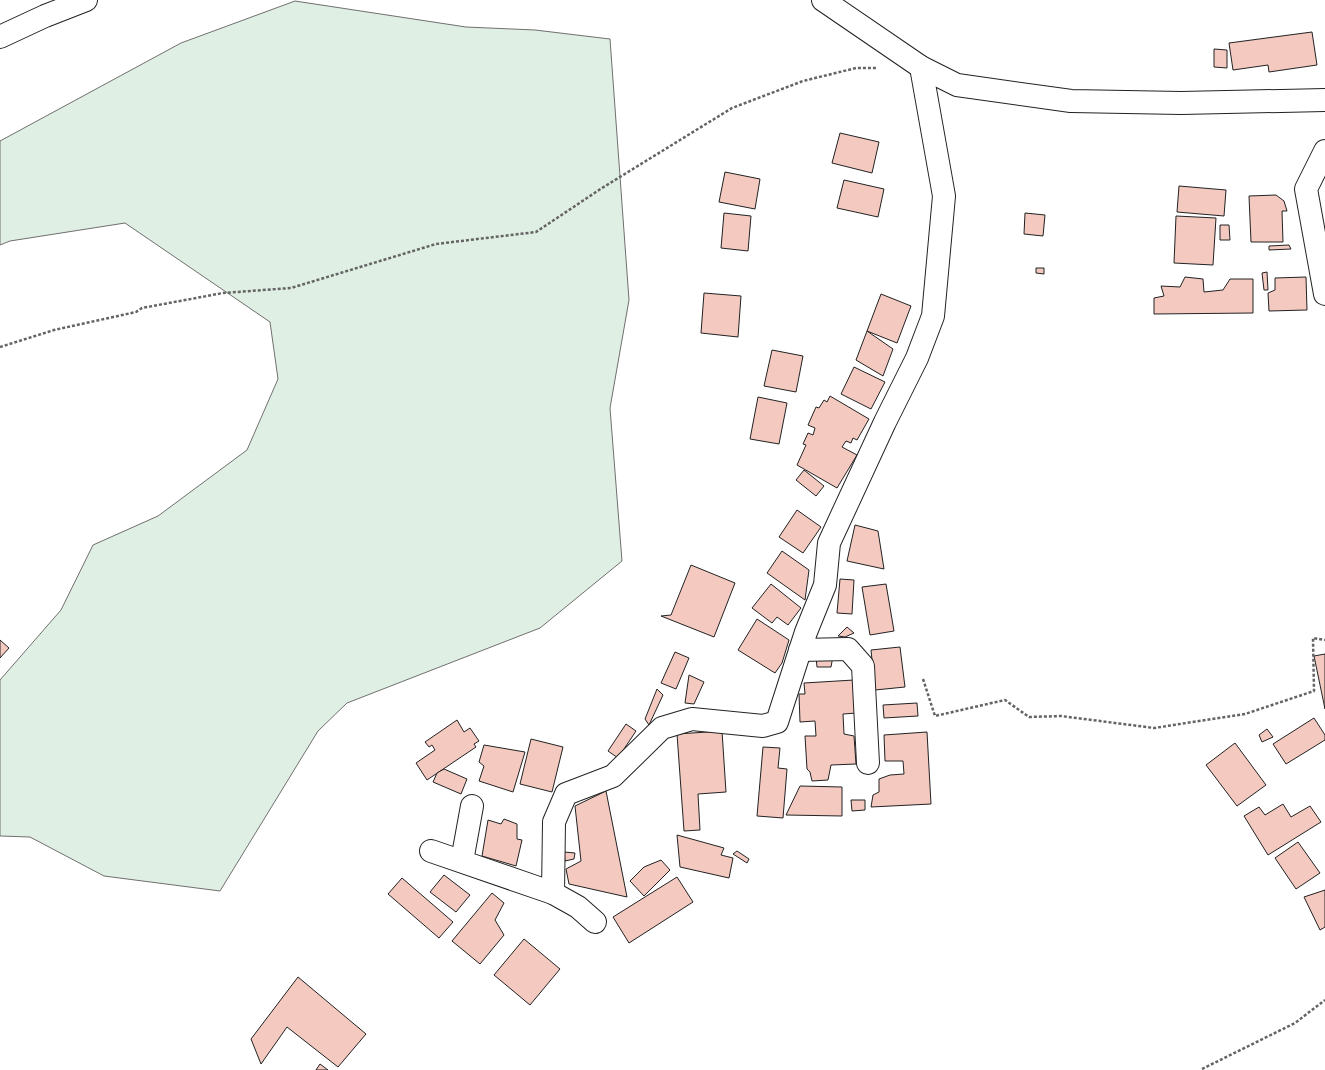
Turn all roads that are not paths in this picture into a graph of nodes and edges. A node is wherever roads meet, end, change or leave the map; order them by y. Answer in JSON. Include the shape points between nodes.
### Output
{"nodes":[{"id":1,"x":86,"y":0,"type":"edge"},
{"id":2,"x":823,"y":0,"type":"edge"},
{"id":3,"x":0,"y":37,"type":"edge"},
{"id":4,"x":921,"y":67,"type":"junction"},
{"id":5,"x":1325,"y":100,"type":"edge"},
{"id":6,"x":1325,"y":151,"type":"edge"},
{"id":7,"x":1325,"y":294,"type":"edge"},
{"id":8,"x":800,"y":650,"type":"junction"},
{"id":9,"x":868,"y":763,"type":"dead end"},
{"id":10,"x":472,"y":806,"type":"dead end"},
{"id":11,"x":431,"y":851,"type":"dead end"},
{"id":12,"x":462,"y":861,"type":"junction"},
{"id":13,"x":553,"y":893,"type":"junction"},
{"id":14,"x":595,"y":922,"type":"dead end"}],
"edges":[{"from":1,"to":3,"type":"street"},
{"from":2,"to":4,"type":"street"},
{"from":4,"to":5,"type":"street","via":[[957,85],[1071,101],[1181,104]]},
{"from":4,"to":8,"type":"street","via":[[944,196],[933,316],[917,358],[829,543],[825,585]]},
{"from":6,"to":7,"type":"street","via":[[1306,189]]},
{"from":8,"to":9,"type":"street","via":[[848,649],[863,666]]},
{"from":8,"to":13,"type":"street","via":[[777,722],[763,726],[692,719],[662,728],[613,776],[566,794],[554,822]]},
{"from":10,"to":12,"type":"street"},
{"from":11,"to":12,"type":"street"},
{"from":12,"to":13,"type":"street"},
{"from":13,"to":14,"type":"street","via":[[578,907]]}]}
